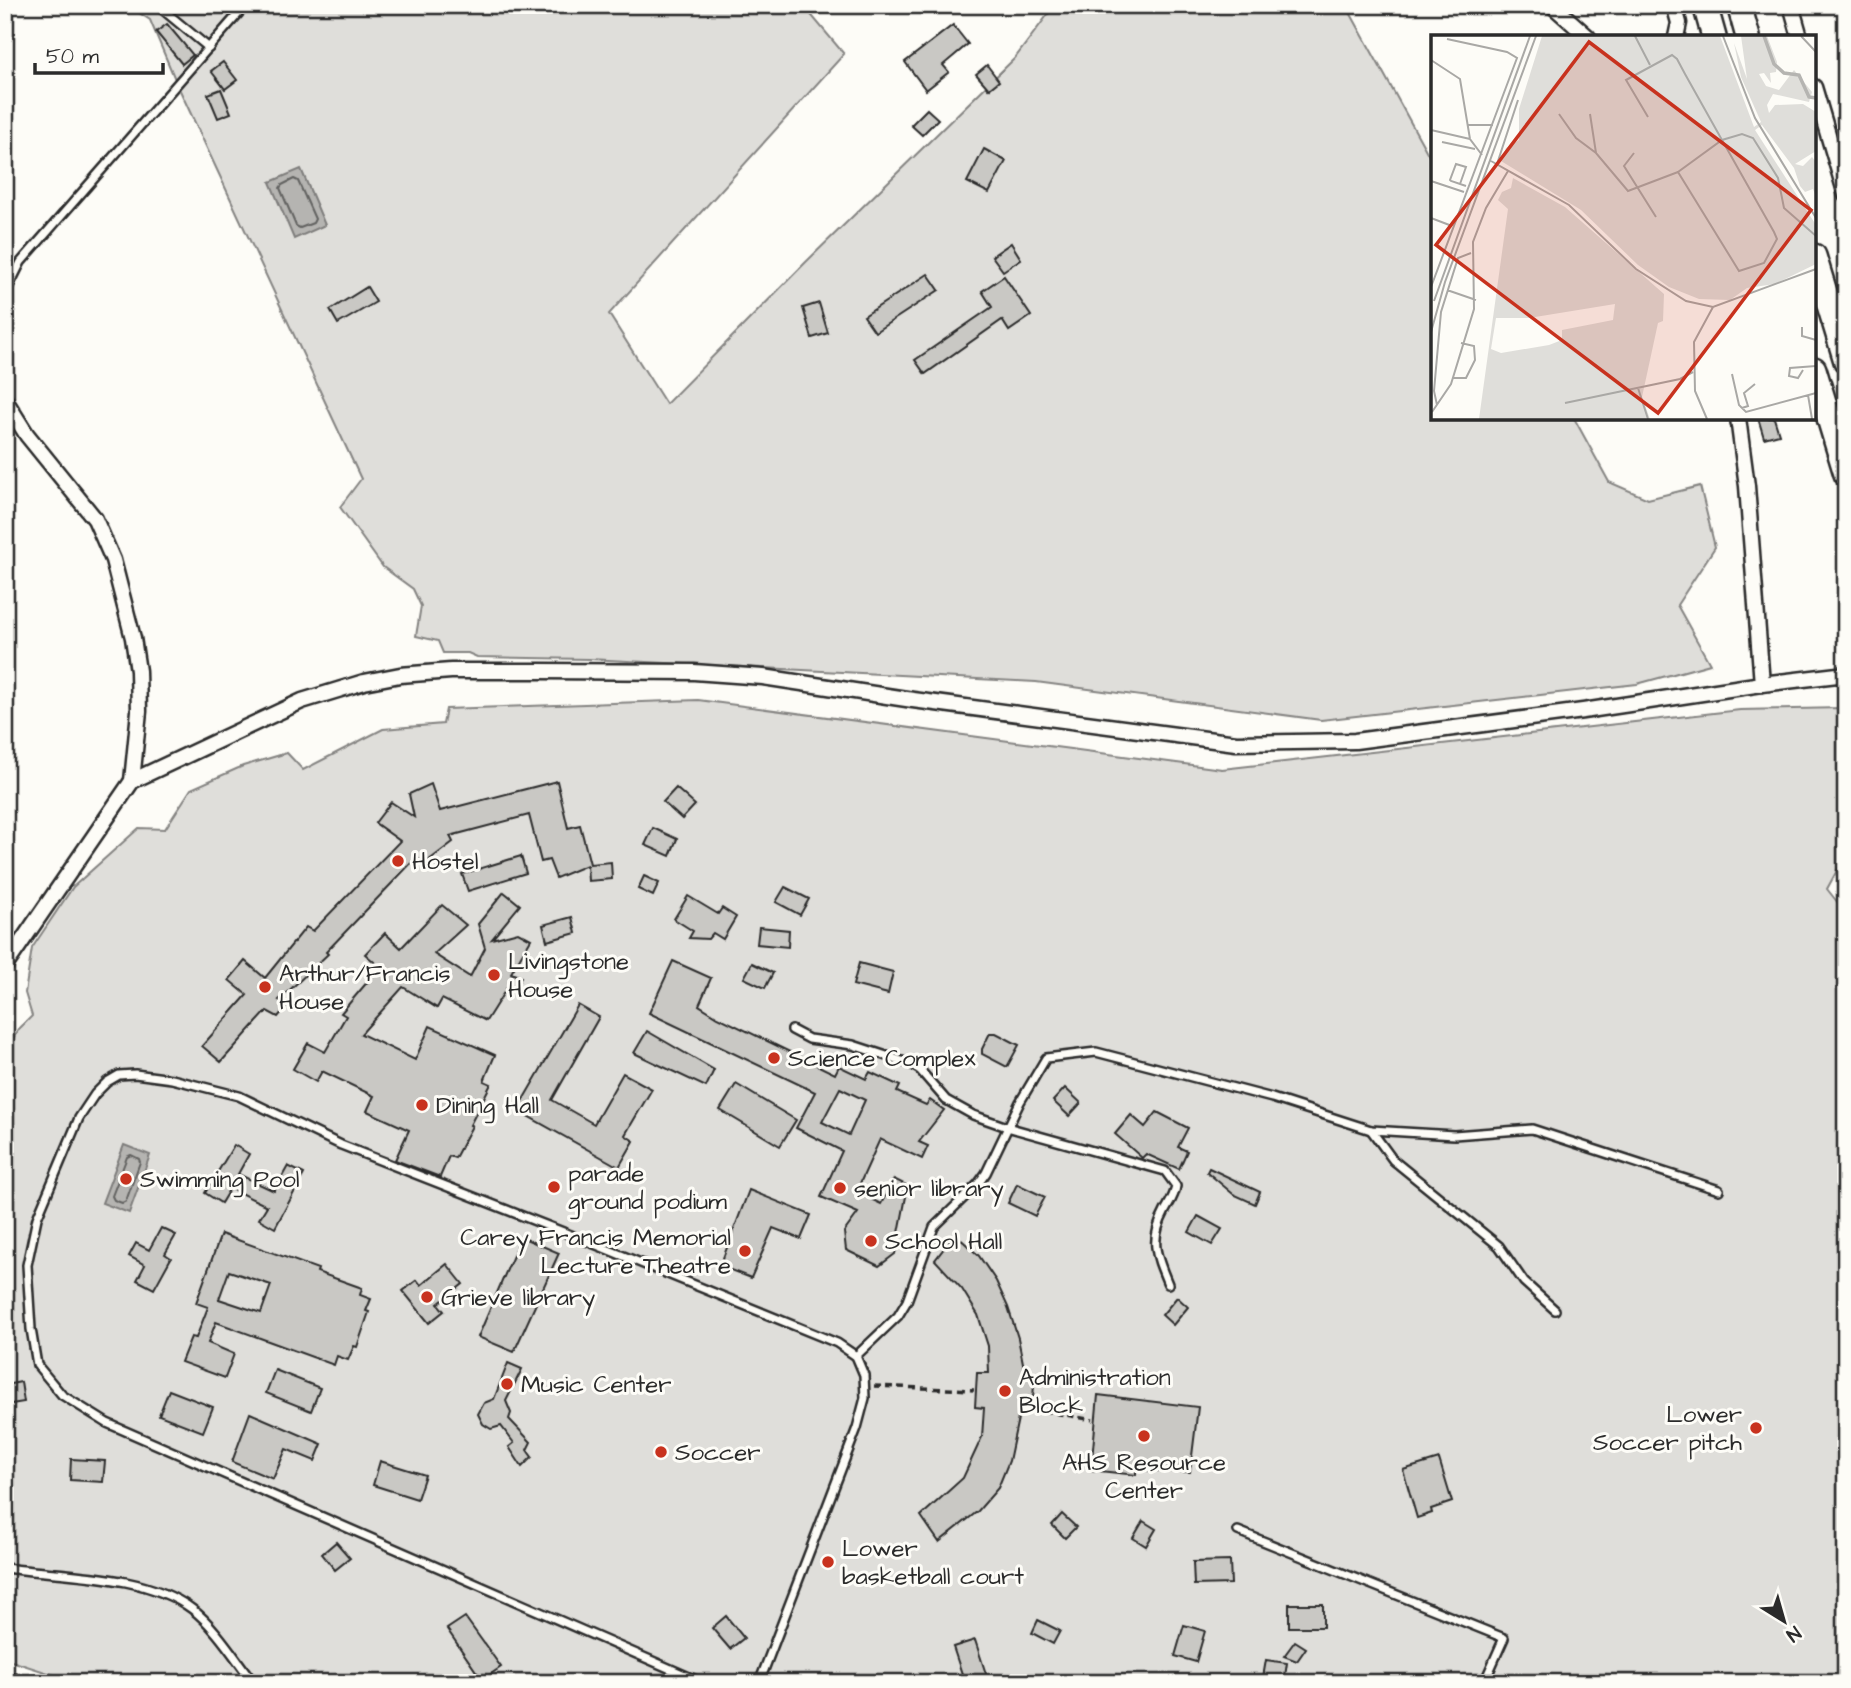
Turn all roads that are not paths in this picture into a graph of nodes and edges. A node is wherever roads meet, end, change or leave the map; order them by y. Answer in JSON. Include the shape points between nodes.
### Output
{"nodes":[{"id":1,"x":157,"y":5,"type":"edge"},
{"id":2,"x":246,"y":5,"type":"edge"},
{"id":3,"x":1552,"y":5,"type":"edge"},
{"id":4,"x":1674,"y":5,"type":"edge"},
{"id":5,"x":1705,"y":5,"type":"edge"},
{"id":6,"x":1739,"y":5,"type":"edge"},
{"id":7,"x":1791,"y":5,"type":"edge"},
{"id":8,"x":1586,"y":35,"type":"edge"},
{"id":9,"x":1676,"y":35,"type":"edge"},
{"id":10,"x":1713,"y":35,"type":"edge"},
{"id":11,"x":1747,"y":35,"type":"edge"},
{"id":12,"x":1799,"y":35,"type":"edge"},
{"id":13,"x":209,"y":48,"type":"junction"},
{"id":14,"x":1816,"y":93,"type":"edge"},
{"id":15,"x":1842,"y":166,"type":"edge"},
{"id":16,"x":1846,"y":195,"type":"edge"},
{"id":17,"x":1816,"y":263,"type":"edge"},
{"id":18,"x":5,"y":294,"type":"edge"},
{"id":19,"x":1846,"y":361,"type":"edge"},
{"id":20,"x":1816,"y":376,"type":"edge"},
{"id":21,"x":5,"y":400,"type":"edge"},
{"id":22,"x":1738,"y":420,"type":"edge"},
{"id":23,"x":1846,"y":474,"type":"edge"},
{"id":24,"x":1846,"y":674,"type":"edge"},
{"id":25,"x":1762,"y":684,"type":"junction"},
{"id":26,"x":132,"y":781,"type":"junction"},
{"id":27,"x":5,"y":966,"type":"edge"},
{"id":28,"x":792,"y":1030,"type":"dead end"},
{"id":29,"x":1007,"y":1127,"type":"junction"},
{"id":30,"x":1371,"y":1130,"type":"junction"},
{"id":31,"x":1719,"y":1191,"type":"dead end"},
{"id":32,"x":1168,"y":1284,"type":"dead end"},
{"id":33,"x":1555,"y":1310,"type":"dead end"},
{"id":34,"x":856,"y":1356,"type":"junction"},
{"id":35,"x":1238,"y":1531,"type":"dead end"},
{"id":36,"x":5,"y":1568,"type":"edge"},
{"id":37,"x":5,"y":1681,"type":"edge"},
{"id":38,"x":11,"y":1683,"type":"edge"},
{"id":39,"x":254,"y":1683,"type":"edge"},
{"id":40,"x":703,"y":1683,"type":"edge"},
{"id":41,"x":759,"y":1683,"type":"edge"},
{"id":42,"x":1485,"y":1683,"type":"edge"}],
"edges":[{"from":1,"to":13,"type":"lane"},
{"from":2,"to":13,"type":"lane"},
{"from":3,"to":8,"type":"street"},
{"from":4,"to":9,"type":"street","via":[[1679,23]]},
{"from":5,"to":10,"type":"highway"},
{"from":6,"to":11,"type":"highway"},
{"from":7,"to":12,"type":"street"},
{"from":13,"to":18,"type":"lane","via":[[21,262]]},
{"from":14,"to":15,"type":"street"},
{"from":15,"to":16,"type":"street"},
{"from":17,"to":19,"type":"highway"},
{"from":20,"to":23,"type":"highway"},
{"from":21,"to":26,"type":"street","via":[[27,435],[95,519],[113,560],[138,671]]},
{"from":22,"to":25,"type":"street"},
{"from":24,"to":25,"type":"street"},
{"from":25,"to":26,"type":"street","via":[[1355,741],[1236,743],[763,677],[694,672],[451,671],[364,681],[302,701]]},
{"from":26,"to":27,"type":"street"},
{"from":28,"to":29,"type":"lane","via":[[809,1039],[853,1045],[911,1064],[946,1100]]},
{"from":29,"to":30,"type":"lane","via":[[1046,1058],[1096,1052],[1272,1098]]},
{"from":29,"to":32,"type":"lane","via":[[1165,1171],[1176,1185],[1175,1193],[1154,1240]]},
{"from":29,"to":34,"type":"lane","via":[[978,1184],[933,1227],[898,1316]]},
{"from":30,"to":31,"type":"lane","via":[[1454,1135],[1532,1129]]},
{"from":30,"to":33,"type":"lane","via":[[1392,1160],[1499,1247],[1524,1282]]},
{"from":34,"to":40,"type":"lane","via":[[837,1343],[732,1299],[341,1145],[239,1096],[172,1079],[119,1075],[95,1094],[79,1118],[37,1218],[27,1265],[37,1365],[62,1395],[107,1423]]},
{"from":34,"to":41,"type":"lane","via":[[864,1375],[865,1398],[857,1428]]},
{"from":35,"to":42,"type":"lane","via":[[1504,1637]]},
{"from":36,"to":39,"type":"lane","via":[[99,1578],[149,1587],[173,1597],[194,1610]]},
{"from":37,"to":38,"type":"main road"}]}
